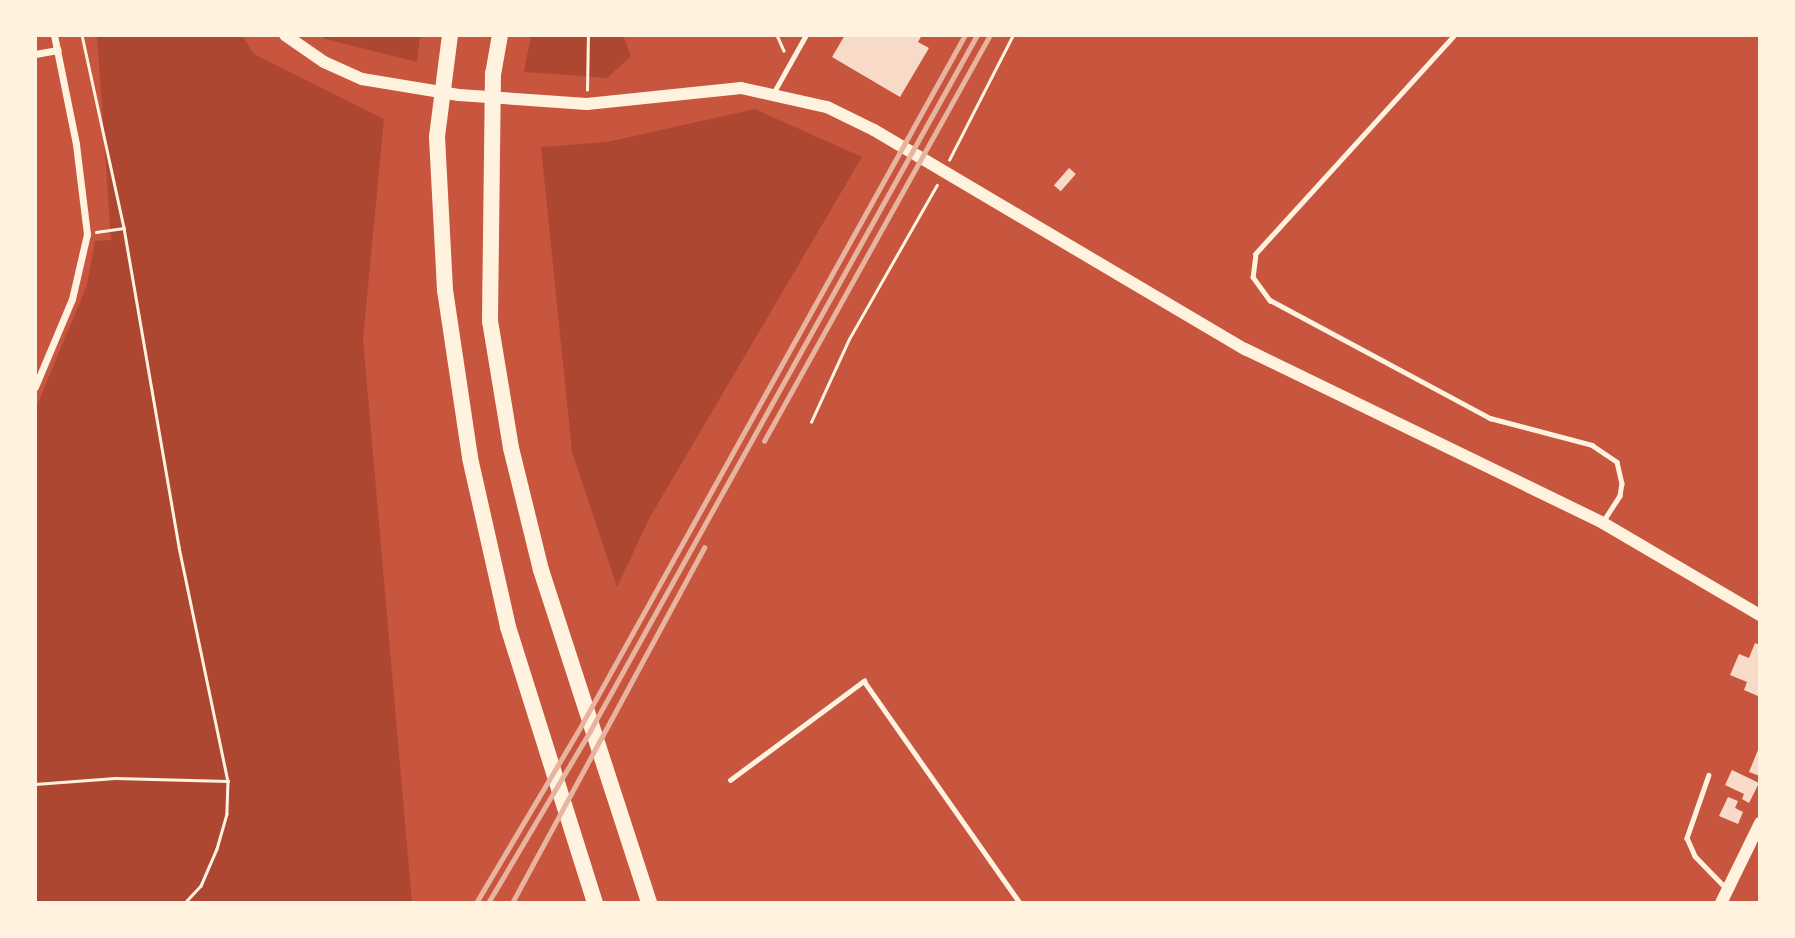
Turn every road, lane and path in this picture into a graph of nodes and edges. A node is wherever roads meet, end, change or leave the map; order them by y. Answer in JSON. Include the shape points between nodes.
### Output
{"nodes":[{"id":1,"x":54,"y":35,"type":"edge"},
{"id":2,"x":82,"y":35,"type":"edge"},
{"id":3,"x":285,"y":35,"type":"edge"},
{"id":4,"x":450,"y":35,"type":"edge"},
{"id":5,"x":500,"y":35,"type":"edge"},
{"id":6,"x":588,"y":35,"type":"edge"},
{"id":7,"x":777,"y":35,"type":"edge"},
{"id":8,"x":806,"y":35,"type":"edge"},
{"id":9,"x":1013,"y":35,"type":"edge"},
{"id":10,"x":1455,"y":35,"type":"edge"},
{"id":11,"x":58,"y":50,"type":"junction"},
{"id":12,"x":35,"y":54,"type":"edge"},
{"id":13,"x":790,"y":63,"type":"junction"},
{"id":14,"x":774,"y":92,"type":"junction"},
{"id":15,"x":587,"y":104,"type":"junction"},
{"id":16,"x":946,"y":167,"type":"dead end"},
{"id":17,"x":940,"y":178,"type":"dead end"},
{"id":18,"x":124,"y":228,"type":"junction"},
{"id":19,"x":87,"y":234,"type":"junction"},
{"id":20,"x":35,"y":387,"type":"edge"},
{"id":21,"x":811,"y":422,"type":"dead end"},
{"id":22,"x":1603,"y":523,"type":"junction"},
{"id":23,"x":1760,"y":615,"type":"edge"},
{"id":24,"x":1709,"y":775,"type":"dead end"},
{"id":25,"x":730,"y":780,"type":"dead end"},
{"id":26,"x":228,"y":781,"type":"junction"},
{"id":27,"x":35,"y":784,"type":"edge"},
{"id":28,"x":1760,"y":823,"type":"edge"},
{"id":29,"x":1728,"y":890,"type":"junction"},
{"id":30,"x":185,"y":903,"type":"edge"},
{"id":31,"x":595,"y":903,"type":"edge"},
{"id":32,"x":649,"y":903,"type":"edge"},
{"id":33,"x":1020,"y":903,"type":"edge"},
{"id":34,"x":1721,"y":903,"type":"edge"}],
"edges":[{"from":1,"to":11,"type":"street"},
{"from":2,"to":18,"type":"path"},
{"from":3,"to":15,"type":"street","via":[[324,62],[362,79],[459,95]]},
{"from":4,"to":31,"type":"highway","via":[[437,137],[445,290],[470,458],[508,627]]},
{"from":5,"to":32,"type":"highway","via":[[493,73],[490,321],[511,448],[541,570]]},
{"from":6,"to":15,"type":"path"},
{"from":7,"to":13,"type":"path"},
{"from":8,"to":13,"type":"lane"},
{"from":9,"to":16,"type":"path"},
{"from":10,"to":22,"type":"lane","via":[[1256,254],[1254,277],[1270,300],[1490,418],[1592,444],[1617,462],[1622,484]]},
{"from":11,"to":12,"type":"street"},
{"from":11,"to":19,"type":"street"},
{"from":13,"to":14,"type":"lane"},
{"from":14,"to":15,"type":"street","via":[[720,88]]},
{"from":14,"to":22,"type":"street","via":[[827,107],[874,130],[1291,373]]},
{"from":17,"to":21,"type":"path","via":[[849,340]]},
{"from":18,"to":19,"type":"path"},
{"from":18,"to":26,"type":"path","via":[[179,547]]},
{"from":19,"to":20,"type":"street","via":[[72,299]]},
{"from":22,"to":23,"type":"street"},
{"from":24,"to":29,"type":"lane","via":[[1687,838],[1695,856]]},
{"from":25,"to":33,"type":"lane","via":[[864,681]]},
{"from":26,"to":27,"type":"path","via":[[115,778]]},
{"from":26,"to":30,"type":"path","via":[[227,814],[217,849],[201,886]]},
{"from":28,"to":29,"type":"street"},
{"from":29,"to":34,"type":"street"}]}
